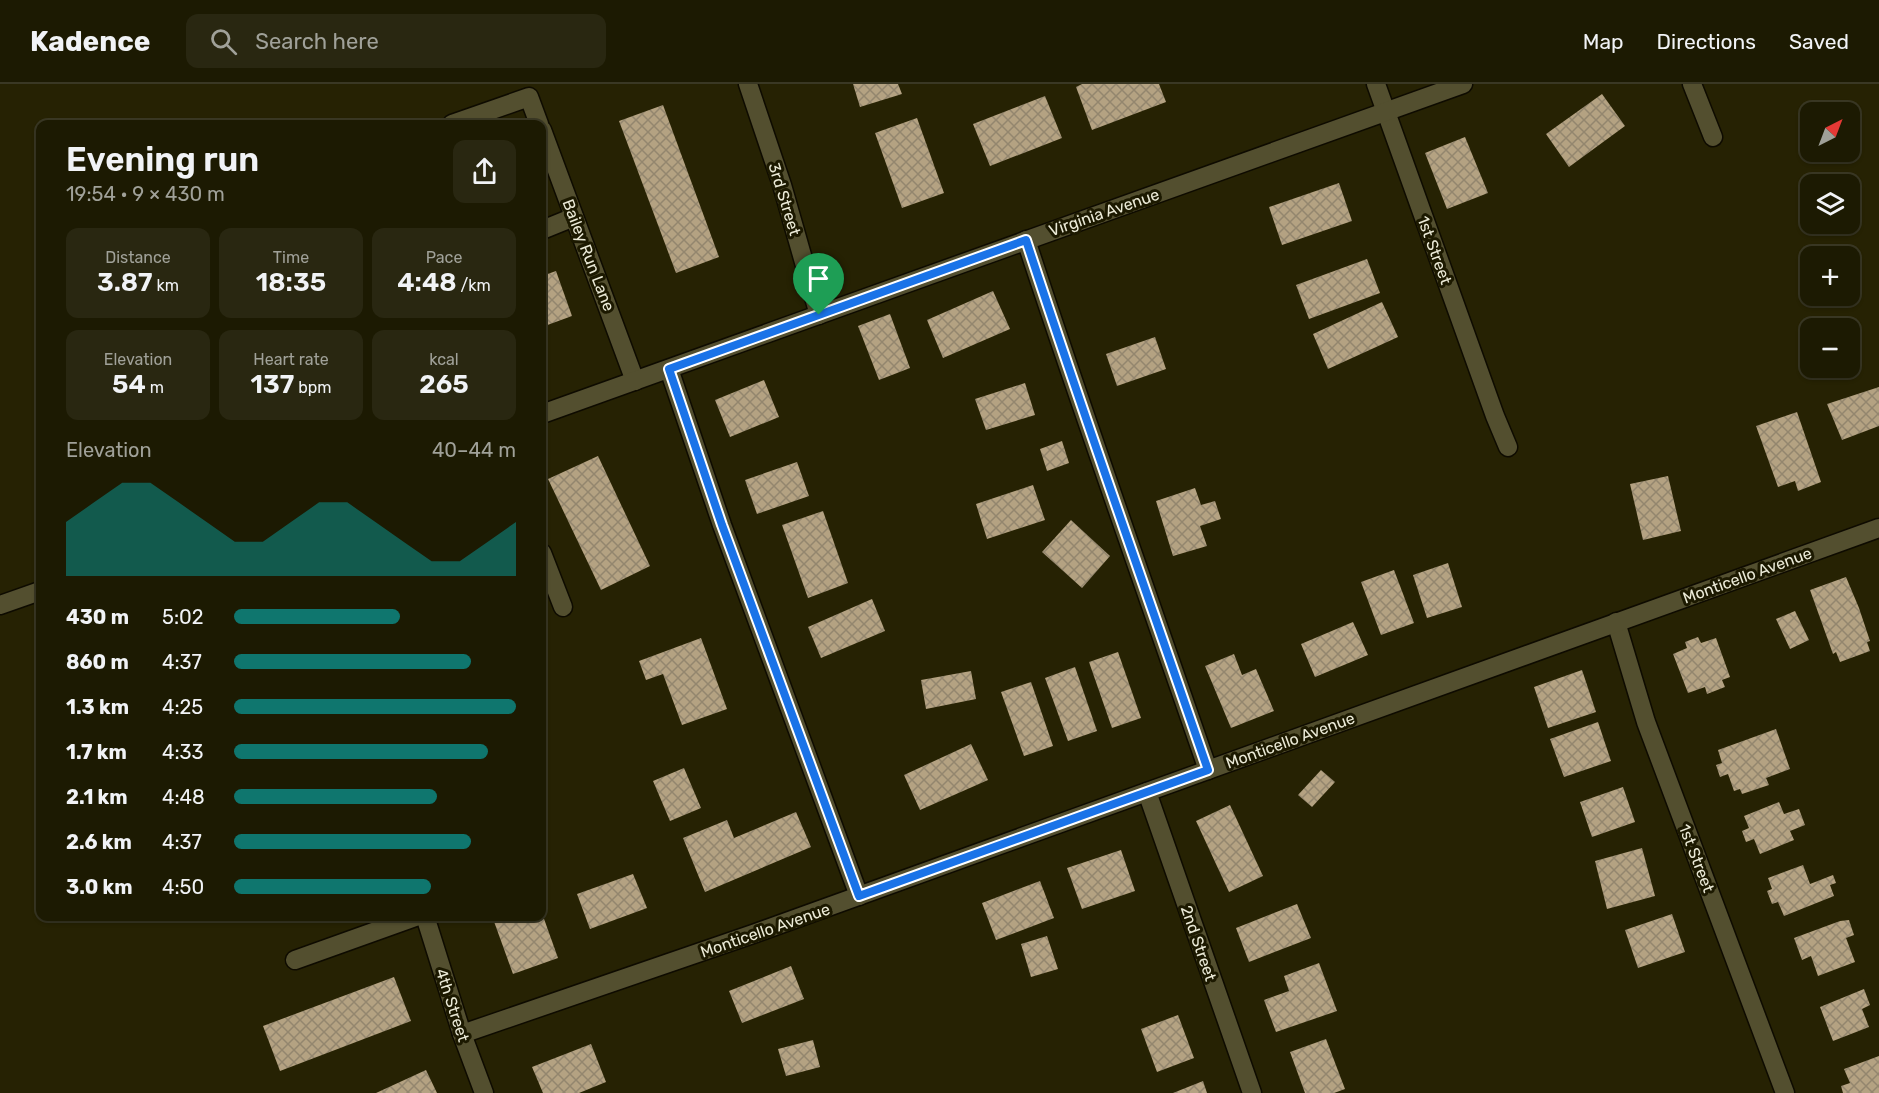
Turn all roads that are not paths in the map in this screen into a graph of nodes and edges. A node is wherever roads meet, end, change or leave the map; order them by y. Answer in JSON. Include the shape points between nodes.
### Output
{"nodes":[{"id":1,"x":748,"y":84,"type":"edge"},
{"id":2,"x":1376,"y":84,"type":"edge"},
{"id":3,"x":1463,"y":84,"type":"edge"},
{"id":4,"x":1692,"y":84,"type":"edge"},
{"id":5,"x":1386,"y":112,"type":"junction"},
{"id":6,"x":463,"y":120,"type":"edge"},
{"id":7,"x":538,"y":120,"type":"edge"},
{"id":8,"x":1713,"y":137,"type":"dead end"},
{"id":9,"x":546,"y":141,"type":"edge"},
{"id":10,"x":574,"y":217,"type":"junction"},
{"id":11,"x":546,"y":228,"type":"edge"},
{"id":12,"x":1026,"y":240,"type":"junction"},
{"id":13,"x":819,"y":315,"type":"junction"},
{"id":14,"x":669,"y":369,"type":"junction"},
{"id":15,"x":636,"y":381,"type":"junction"},
{"id":16,"x":546,"y":413,"type":"edge"},
{"id":17,"x":1508,"y":447,"type":"dead end"},
{"id":18,"x":1879,"y":528,"type":"edge"},
{"id":19,"x":546,"y":563,"type":"edge"},
{"id":20,"x":36,"y":592,"type":"edge"},
{"id":21,"x":0,"y":605,"type":"edge"},
{"id":22,"x":563,"y":607,"type":"dead end"},
{"id":23,"x":1616,"y":622,"type":"junction"},
{"id":24,"x":1208,"y":770,"type":"junction"},
{"id":25,"x":1147,"y":792,"type":"junction"},
{"id":26,"x":859,"y":896,"type":"junction"},
{"id":27,"x":404,"y":921,"type":"edge"},
{"id":28,"x":427,"y":921,"type":"edge"},
{"id":29,"x":295,"y":960,"type":"dead end"},
{"id":30,"x":462,"y":1034,"type":"junction"},
{"id":31,"x":484,"y":1093,"type":"edge"},
{"id":32,"x":1252,"y":1093,"type":"edge"},
{"id":33,"x":1785,"y":1093,"type":"edge"}],
"edges":[{"from":1,"to":13,"type":"street","name":"3rd Street"},
{"from":2,"to":5,"type":"street","name":"1st Street"},
{"from":3,"to":5,"type":"street","name":"Virginia Avenue"},
{"from":4,"to":8,"type":"street"},
{"from":5,"to":12,"type":"street","name":"Virginia Avenue"},
{"from":5,"to":17,"type":"street","name":"1st Street"},
{"from":6,"to":7,"type":"street","via":[[529,97]]},
{"from":9,"to":10,"type":"street","name":"Bailey Run Lane"},
{"from":10,"to":11,"type":"street"},
{"from":10,"to":15,"type":"street","name":"Bailey Run Lane"},
{"from":12,"to":13,"type":"street","name":"Virginia Avenue"},
{"from":12,"to":24,"type":"street"},
{"from":13,"to":14,"type":"street","name":"Virginia Avenue"},
{"from":14,"to":15,"type":"street","name":"Virginia Avenue"},
{"from":14,"to":26,"type":"street","via":[[722,525]]},
{"from":15,"to":16,"type":"street","name":"Virginia Avenue"},
{"from":18,"to":23,"type":"street","name":"Monticello Avenue"},
{"from":19,"to":22,"type":"street"},
{"from":20,"to":21,"type":"street"},
{"from":23,"to":24,"type":"street","name":"Monticello Avenue"},
{"from":23,"to":33,"type":"street","name":"1st Street","via":[[1646,722]]},
{"from":24,"to":25,"type":"street","name":"Monticello Avenue"},
{"from":25,"to":26,"type":"street","name":"Monticello Avenue"},
{"from":25,"to":32,"type":"street","name":"2nd Street"},
{"from":26,"to":30,"type":"street","name":"Monticello Avenue"},
{"from":27,"to":29,"type":"street"},
{"from":28,"to":30,"type":"street","name":"4th Street"},
{"from":30,"to":31,"type":"street","name":"4th Street"}]}
